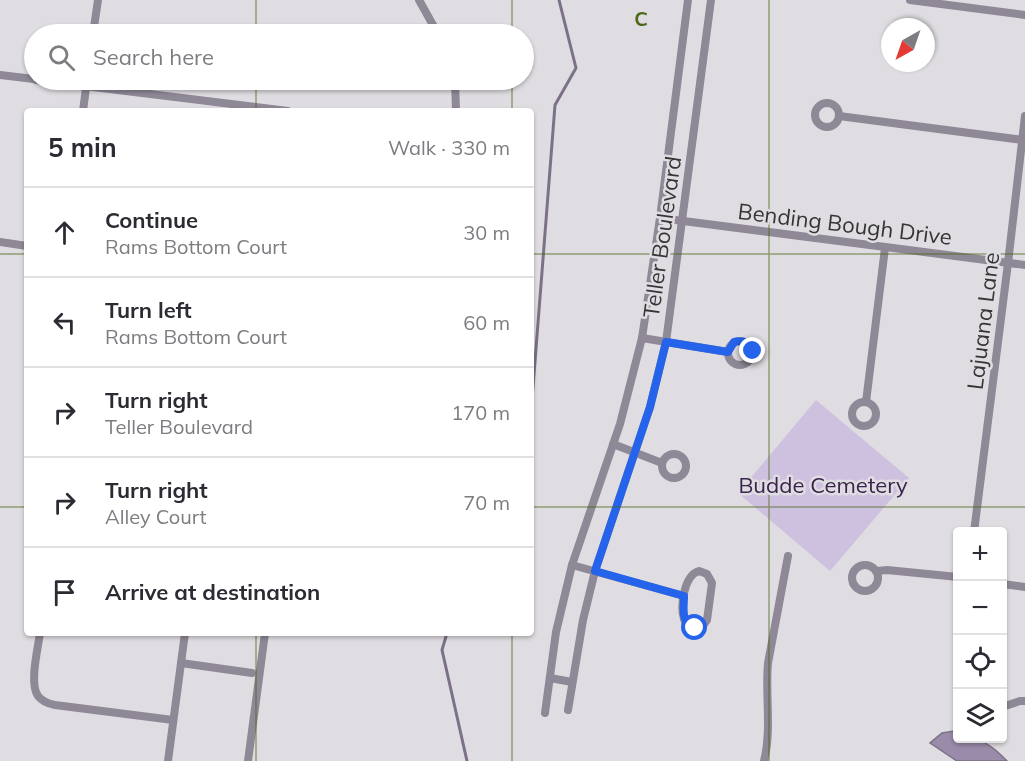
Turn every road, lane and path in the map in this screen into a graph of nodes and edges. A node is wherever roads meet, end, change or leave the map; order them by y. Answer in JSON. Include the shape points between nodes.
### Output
{"nodes":[{"id":1,"x":98,"y":0,"type":"edge"},
{"id":2,"x":419,"y":0,"type":"edge"},
{"id":3,"x":688,"y":0,"type":"edge"},
{"id":4,"x":711,"y":0,"type":"edge"},
{"id":5,"x":910,"y":0,"type":"edge"},
{"id":6,"x":1025,"y":15,"type":"edge"},
{"id":7,"x":94,"y":24,"type":"edge"},
{"id":8,"x":432,"y":24,"type":"edge"},
{"id":9,"x":0,"y":75,"type":"edge"},
{"id":10,"x":24,"y":78,"type":"edge"},
{"id":11,"x":86,"y":90,"type":"edge"},
{"id":12,"x":137,"y":90,"type":"edge"},
{"id":13,"x":455,"y":90,"type":"edge"},
{"id":14,"x":83,"y":108,"type":"edge"},
{"id":15,"x":266,"y":108,"type":"edge"},
{"id":16,"x":456,"y":108,"type":"edge"},
{"id":17,"x":838,"y":116,"type":"dead end"},
{"id":18,"x":1025,"y":116,"type":"edge"},
{"id":19,"x":1023,"y":140,"type":"junction"},
{"id":20,"x":660,"y":218,"type":"junction"},
{"id":21,"x":683,"y":221,"type":"junction"},
{"id":22,"x":0,"y":242,"type":"edge"},
{"id":23,"x":24,"y":246,"type":"edge"},
{"id":24,"x":885,"y":248,"type":"junction"},
{"id":25,"x":1008,"y":263,"type":"junction"},
{"id":26,"x":1025,"y":265,"type":"edge"},
{"id":27,"x":642,"y":338,"type":"junction"},
{"id":28,"x":666,"y":342,"type":"junction"},
{"id":29,"x":728,"y":352,"type":"dead end"},
{"id":30,"x":866,"y":402,"type":"dead end"},
{"id":31,"x":613,"y":444,"type":"junction"},
{"id":32,"x":635,"y":453,"type":"junction"},
{"id":33,"x":662,"y":463,"type":"dead end"},
{"id":34,"x":975,"y":527,"type":"edge"},
{"id":35,"x":788,"y":556,"type":"dead end"},
{"id":36,"x":572,"y":565,"type":"junction"},
{"id":37,"x":595,"y":571,"type":"junction"},
{"id":38,"x":877,"y":571,"type":"dead end"},
{"id":39,"x":953,"y":577,"type":"edge"},
{"id":40,"x":1007,"y":585,"type":"edge"},
{"id":41,"x":1025,"y":587,"type":"edge"},
{"id":42,"x":684,"y":596,"type":"junction"},
{"id":43,"x":40,"y":636,"type":"edge"},
{"id":44,"x":185,"y":636,"type":"edge"},
{"id":45,"x":265,"y":636,"type":"edge"},
{"id":46,"x":181,"y":663,"type":"junction"},
{"id":47,"x":252,"y":673,"type":"dead end"},
{"id":48,"x":550,"y":678,"type":"junction"},
{"id":49,"x":572,"y":682,"type":"junction"},
{"id":50,"x":1025,"y":701,"type":"edge"},
{"id":51,"x":1007,"y":705,"type":"edge"},
{"id":52,"x":568,"y":710,"type":"dead end"},
{"id":53,"x":545,"y":713,"type":"dead end"},
{"id":54,"x":173,"y":720,"type":"junction"},
{"id":55,"x":168,"y":761,"type":"edge"},
{"id":56,"x":248,"y":761,"type":"edge"},
{"id":57,"x":764,"y":761,"type":"edge"}],
"edges":[{"from":1,"to":7,"type":"street"},
{"from":2,"to":8,"type":"street"},
{"from":3,"to":20,"type":"street","name":"Teller Boulevard"},
{"from":4,"to":21,"type":"street","name":"Teller Boulevard"},
{"from":5,"to":6,"type":"street"},
{"from":9,"to":10,"type":"street"},
{"from":11,"to":14,"type":"street"},
{"from":12,"to":15,"type":"street"},
{"from":13,"to":16,"type":"street"},
{"from":17,"to":19,"type":"street"},
{"from":18,"to":19,"type":"street","name":"Lajuana Lane"},
{"from":19,"to":25,"type":"street","name":"Lajuana Lane"},
{"from":20,"to":21,"type":"street","name":"Bending Bough Drive"},
{"from":20,"to":27,"type":"street","name":"Teller Boulevard"},
{"from":21,"to":24,"type":"street","name":"Bending Bough Drive"},
{"from":21,"to":28,"type":"street","name":"Teller Boulevard"},
{"from":22,"to":23,"type":"street"},
{"from":24,"to":25,"type":"street","name":"Bending Bough Drive"},
{"from":24,"to":30,"type":"street"},
{"from":25,"to":26,"type":"street","name":"Bending Bough Drive"},
{"from":25,"to":34,"type":"street","name":"Lajuana Lane"},
{"from":27,"to":28,"type":"street"},
{"from":27,"to":31,"type":"street","name":"Teller Boulevard"},
{"from":28,"to":29,"type":"street"},
{"from":28,"to":32,"type":"street","name":"Teller Boulevard"},
{"from":31,"to":32,"type":"street"},
{"from":31,"to":36,"type":"street","name":"Teller Boulevard"},
{"from":32,"to":33,"type":"street"},
{"from":32,"to":37,"type":"street","name":"Teller Boulevard"},
{"from":35,"to":57,"type":"street","via":[[768,663]]},
{"from":36,"to":37,"type":"street"},
{"from":36,"to":48,"type":"street","name":"Teller Boulevard"},
{"from":37,"to":42,"type":"street"},
{"from":37,"to":49,"type":"street","name":"Teller Boulevard"},
{"from":38,"to":39,"type":"street"},
{"from":40,"to":41,"type":"street"},
{"from":42,"to":42,"type":"street","via":[[687,580],[694,572],[711,577],[707,620],[699,627],[690,626],[684,618]]},
{"from":43,"to":54,"type":"street","via":[[34,682],[38,696],[48,703]]},
{"from":44,"to":46,"type":"street"},
{"from":45,"to":56,"type":"street"},
{"from":46,"to":47,"type":"street"},
{"from":46,"to":54,"type":"street"},
{"from":48,"to":49,"type":"street"},
{"from":48,"to":53,"type":"street","name":"Teller Boulevard"},
{"from":49,"to":52,"type":"street","name":"Teller Boulevard"},
{"from":50,"to":51,"type":"street"},
{"from":54,"to":55,"type":"street"}]}
